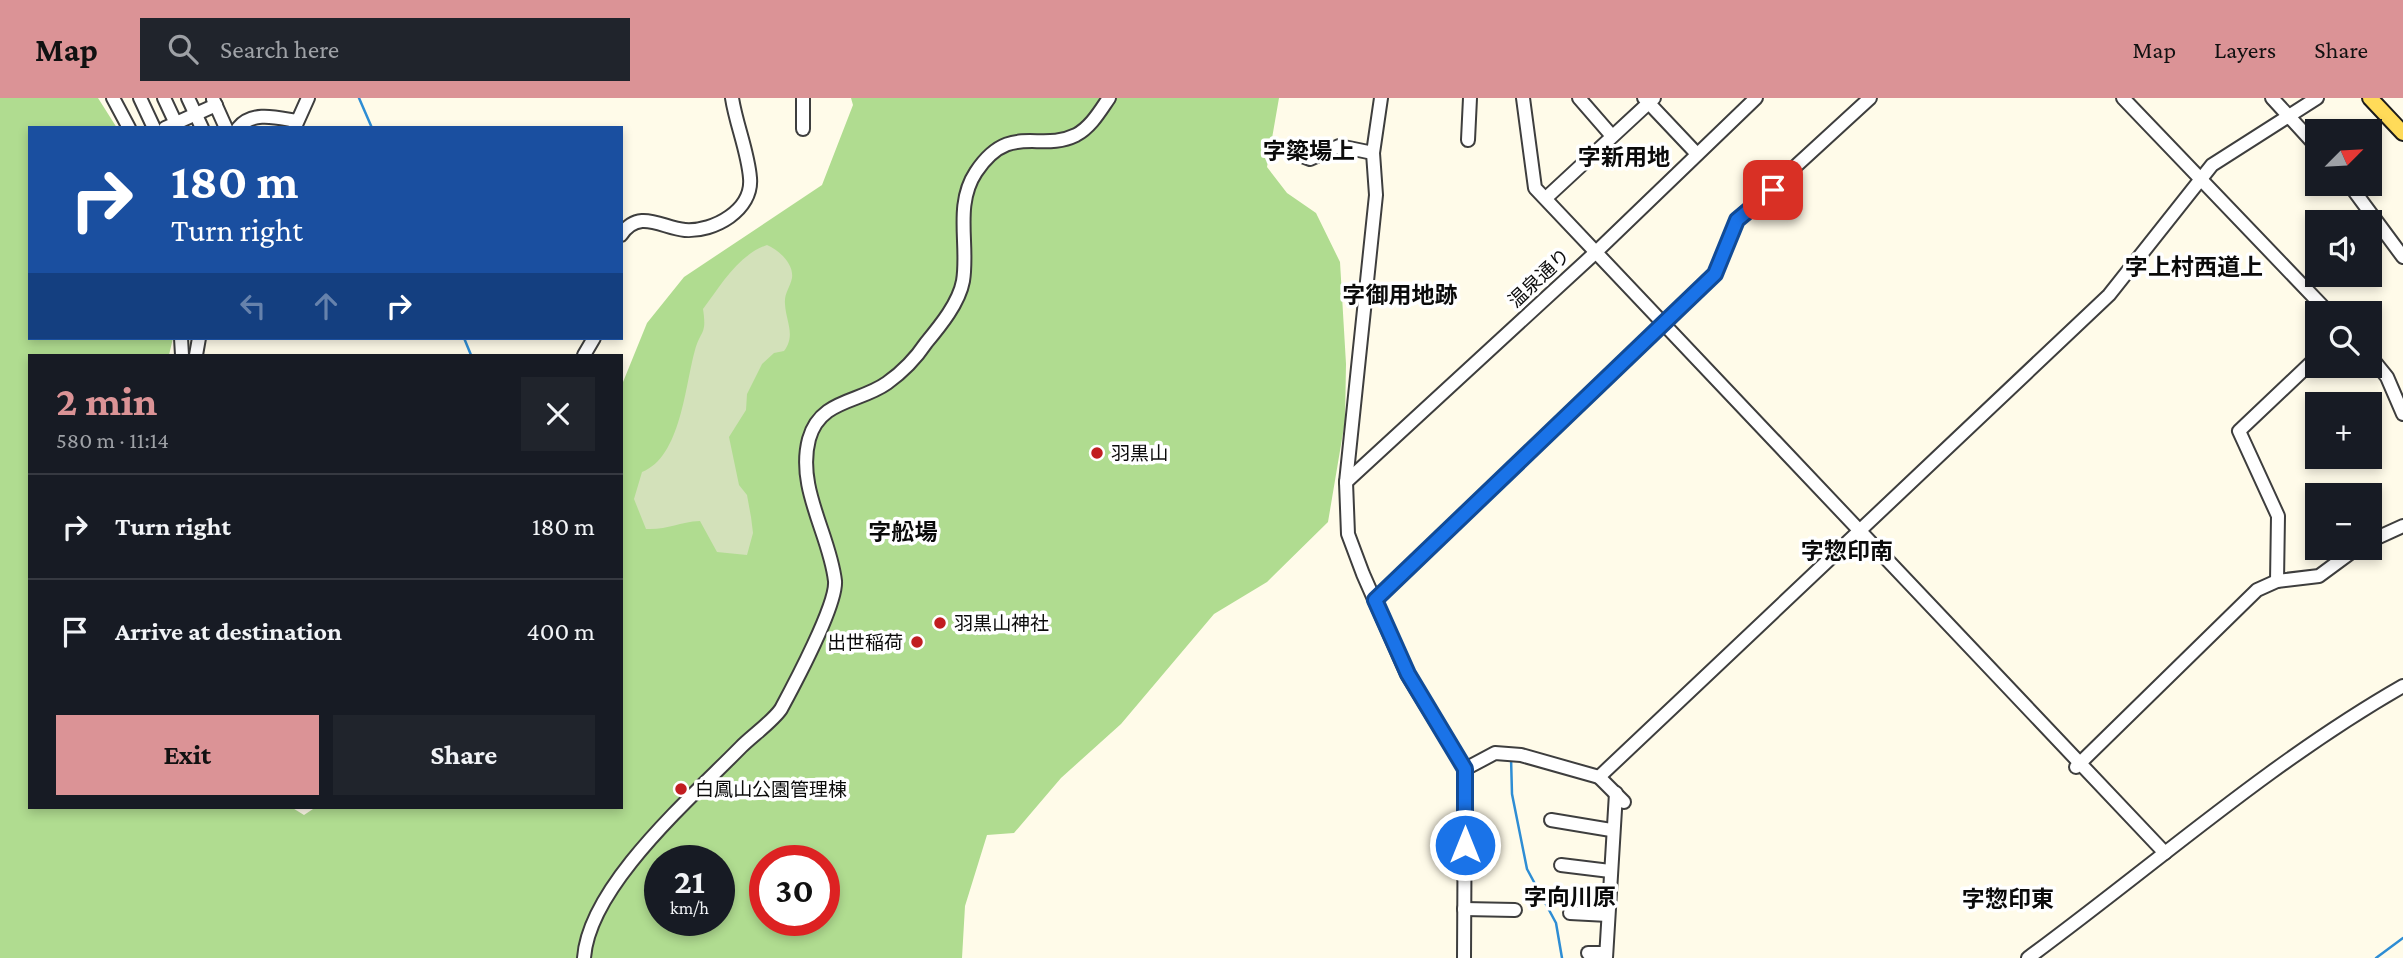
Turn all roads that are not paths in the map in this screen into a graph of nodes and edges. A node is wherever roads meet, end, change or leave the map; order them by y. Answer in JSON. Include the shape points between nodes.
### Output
{"nodes":[{"id":1,"x":140,"y":98,"type":"edge"},
{"id":2,"x":164,"y":98,"type":"edge"},
{"id":3,"x":188,"y":98,"type":"edge"},
{"id":4,"x":308,"y":98,"type":"edge"},
{"id":5,"x":732,"y":98,"type":"edge"},
{"id":6,"x":803,"y":98,"type":"edge"},
{"id":7,"x":1109,"y":98,"type":"edge"},
{"id":8,"x":1381,"y":98,"type":"edge"},
{"id":9,"x":1470,"y":98,"type":"edge"},
{"id":10,"x":1523,"y":98,"type":"edge"},
{"id":11,"x":1579,"y":98,"type":"edge"},
{"id":12,"x":1756,"y":98,"type":"edge"},
{"id":13,"x":1870,"y":98,"type":"edge"},
{"id":14,"x":2123,"y":98,"type":"edge"},
{"id":15,"x":2273,"y":98,"type":"edge"},
{"id":16,"x":2317,"y":98,"type":"edge"},
{"id":17,"x":2370,"y":98,"type":"edge"},
{"id":18,"x":115,"y":99,"type":"edge"},
{"id":19,"x":1649,"y":100,"type":"edge"},
{"id":20,"x":215,"y":102,"type":"edge"},
{"id":21,"x":196,"y":115,"type":"junction"},
{"id":22,"x":2290,"y":116,"type":"junction"},
{"id":23,"x":296,"y":125,"type":"edge"},
{"id":24,"x":128,"y":126,"type":"edge"},
{"id":25,"x":153,"y":126,"type":"edge"},
{"id":26,"x":173,"y":126,"type":"edge"},
{"id":27,"x":201,"y":126,"type":"edge"},
{"id":28,"x":225,"y":126,"type":"edge"},
{"id":29,"x":241,"y":126,"type":"edge"},
{"id":30,"x":803,"y":129,"type":"dead end"},
{"id":31,"x":2403,"y":133,"type":"edge"},
{"id":32,"x":2305,"y":134,"type":"edge"},
{"id":33,"x":1612,"y":136,"type":"junction"},
{"id":34,"x":1468,"y":140,"type":"dead end"},
{"id":35,"x":1292,"y":152,"type":"dead end"},
{"id":36,"x":1373,"y":153,"type":"junction"},
{"id":37,"x":1697,"y":154,"type":"junction"},
{"id":38,"x":2200,"y":179,"type":"junction"},
{"id":39,"x":2357,"y":196,"type":"edge"},
{"id":40,"x":1546,"y":198,"type":"junction"},
{"id":41,"x":623,"y":233,"type":"edge"},
{"id":42,"x":1596,"y":252,"type":"junction"},
{"id":43,"x":2403,"y":257,"type":"edge"},
{"id":44,"x":2317,"y":301,"type":"edge"},
{"id":45,"x":1664,"y":325,"type":"junction"},
{"id":46,"x":2305,"y":367,"type":"edge"},
{"id":47,"x":2382,"y":371,"type":"edge"},
{"id":48,"x":2403,"y":414,"type":"edge"},
{"id":49,"x":1346,"y":482,"type":"junction"},
{"id":50,"x":2403,"y":526,"type":"edge"},
{"id":51,"x":1861,"y":532,"type":"junction"},
{"id":52,"x":2382,"y":536,"type":"edge"},
{"id":53,"x":2341,"y":560,"type":"edge"},
{"id":54,"x":2277,"y":581,"type":"junction"},
{"id":55,"x":1375,"y":600,"type":"junction"},
{"id":56,"x":2403,"y":685,"type":"edge"},
{"id":57,"x":2078,"y":765,"type":"junction"},
{"id":58,"x":1465,"y":769,"type":"junction"},
{"id":59,"x":1599,"y":777,"type":"junction"},
{"id":60,"x":1551,"y":820,"type":"dead end"},
{"id":61,"x":1611,"y":830,"type":"junction"},
{"id":62,"x":2165,"y":853,"type":"junction"},
{"id":63,"x":1561,"y":865,"type":"dead end"},
{"id":64,"x":1610,"y":871,"type":"junction"},
{"id":65,"x":1464,"y":909,"type":"junction"},
{"id":66,"x":1515,"y":910,"type":"dead end"},
{"id":67,"x":1570,"y":913,"type":"dead end"},
{"id":68,"x":1608,"y":915,"type":"junction"},
{"id":69,"x":1588,"y":953,"type":"dead end"},
{"id":70,"x":1606,"y":956,"type":"edge"},
{"id":71,"x":584,"y":958,"type":"edge"},
{"id":72,"x":1464,"y":958,"type":"edge"},
{"id":73,"x":2028,"y":958,"type":"edge"}],
"edges":[{"from":1,"to":25,"type":"street"},
{"from":2,"to":26,"type":"street"},
{"from":3,"to":21,"type":"street"},
{"from":4,"to":23,"type":"street"},
{"from":5,"to":41,"type":"street","via":[[750,177],[746,200],[738,210],[709,227],[686,230],[653,220],[639,221]]},
{"from":6,"to":30,"type":"street"},
{"from":7,"to":71,"type":"street","via":[[1075,136],[1017,141],[984,161],[965,201],[962,282],[954,303],[926,344],[891,379],[834,405],[817,423],[807,450],[808,470],[835,582],[832,603],[780,710],[626,867],[597,910]]},
{"from":8,"to":36,"type":"street"},
{"from":9,"to":34,"type":"street"},
{"from":10,"to":40,"type":"street","via":[[1535,188]]},
{"from":11,"to":33,"type":"street"},
{"from":12,"to":37,"type":"street","name":"温泉通り"},
{"from":13,"to":45,"type":"street","via":[[1737,220],[1715,274]]},
{"from":14,"to":38,"type":"street"},
{"from":15,"to":22,"type":"street"},
{"from":16,"to":22,"type":"street"},
{"from":17,"to":31,"type":"main road"},
{"from":18,"to":24,"type":"street"},
{"from":19,"to":33,"type":"street"},
{"from":19,"to":37,"type":"street"},
{"from":20,"to":21,"type":"street"},
{"from":20,"to":28,"type":"street"},
{"from":21,"to":26,"type":"street"},
{"from":21,"to":27,"type":"street"},
{"from":22,"to":32,"type":"street"},
{"from":22,"to":38,"type":"street","via":[[2215,162]]},
{"from":23,"to":29,"type":"street","via":[[265,116]]},
{"from":33,"to":40,"type":"street"},
{"from":35,"to":36,"type":"street","via":[[1310,159],[1339,146]]},
{"from":36,"to":49,"type":"street","via":[[1376,195]]},
{"from":37,"to":42,"type":"street","name":"温泉通り"},
{"from":38,"to":44,"type":"street"},
{"from":38,"to":51,"type":"street","via":[[2109,295]]},
{"from":39,"to":43,"type":"street"},
{"from":40,"to":42,"type":"street"},
{"from":42,"to":45,"type":"street"},
{"from":42,"to":49,"type":"street","name":"温泉通り"},
{"from":45,"to":51,"type":"street"},
{"from":45,"to":55,"type":"street"},
{"from":46,"to":54,"type":"street","via":[[2239,430],[2278,516]]},
{"from":47,"to":48,"type":"street"},
{"from":49,"to":55,"type":"street","via":[[1348,534]]},
{"from":50,"to":52,"type":"street"},
{"from":51,"to":57,"type":"street"},
{"from":51,"to":59,"type":"street"},
{"from":53,"to":54,"type":"street","via":[[2319,576]]},
{"from":54,"to":57,"type":"street","via":[[2257,590]]},
{"from":55,"to":58,"type":"street","via":[[1408,674]]},
{"from":56,"to":62,"type":"street"},
{"from":57,"to":62,"type":"street"},
{"from":58,"to":59,"type":"street","via":[[1495,753],[1521,755]]},
{"from":58,"to":65,"type":"street"},
{"from":59,"to":61,"type":"street","via":[[1620,798]]},
{"from":60,"to":61,"type":"street"},
{"from":61,"to":64,"type":"street"},
{"from":62,"to":73,"type":"street"},
{"from":63,"to":64,"type":"street"},
{"from":64,"to":68,"type":"street"},
{"from":65,"to":66,"type":"street"},
{"from":65,"to":72,"type":"street"},
{"from":67,"to":68,"type":"street"},
{"from":68,"to":70,"type":"street"},
{"from":69,"to":70,"type":"street"}]}
